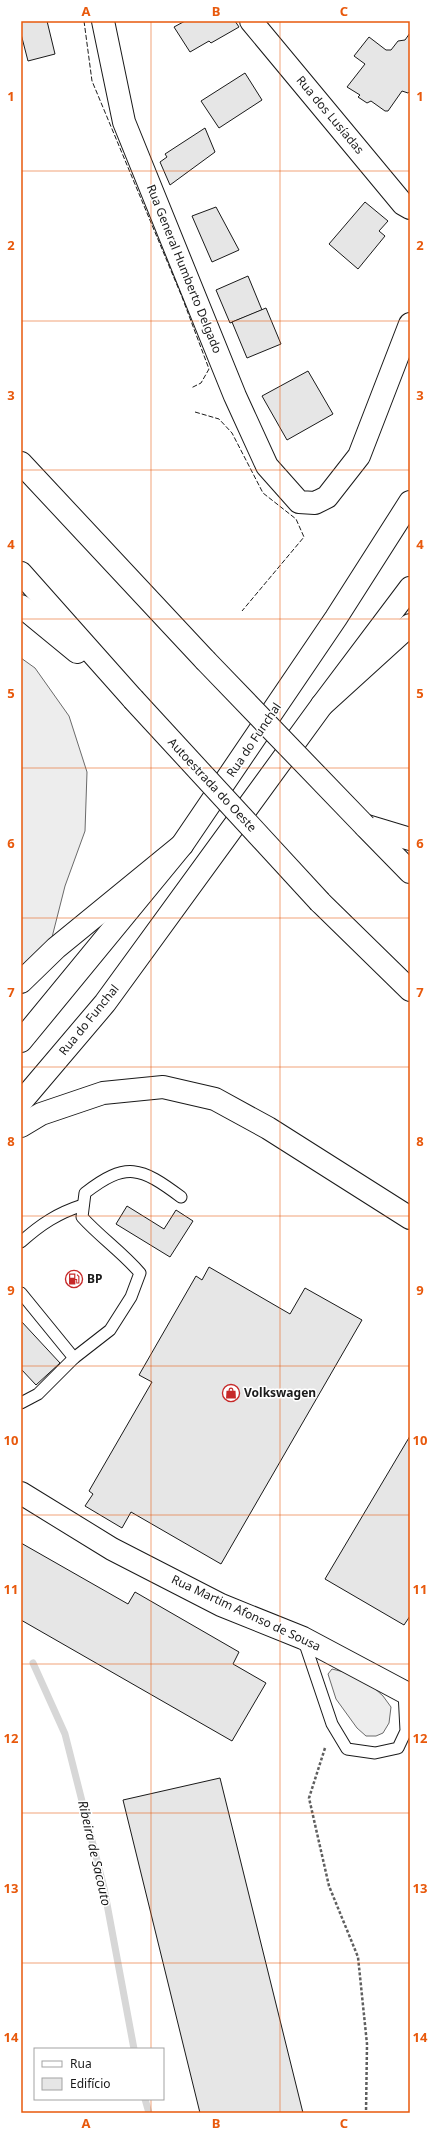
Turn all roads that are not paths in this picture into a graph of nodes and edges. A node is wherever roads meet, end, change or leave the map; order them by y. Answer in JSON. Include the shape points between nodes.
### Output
{"nodes":[{"id":1,"x":103,"y":21,"type":"edge"},
{"id":2,"x":251,"y":21,"type":"edge"},
{"id":3,"x":410,"y":208,"type":"edge"},
{"id":4,"x":410,"y":324,"type":"edge"},
{"id":5,"x":21,"y":463,"type":"edge"},
{"id":6,"x":410,"y":502,"type":"edge"},
{"id":7,"x":21,"y":572,"type":"edge"},
{"id":8,"x":410,"y":588,"type":"edge"},
{"id":9,"x":21,"y":606,"type":"edge"},
{"id":10,"x":410,"y":625,"type":"edge"},
{"id":11,"x":133,"y":699,"type":"junction"},
{"id":12,"x":322,"y":705,"type":"junction"},
{"id":13,"x":365,"y":826,"type":"junction"},
{"id":14,"x":410,"y":839,"type":"edge"},
{"id":15,"x":182,"y":845,"type":"junction"},
{"id":16,"x":410,"y":872,"type":"edge"},
{"id":17,"x":21,"y":982,"type":"edge"},
{"id":18,"x":410,"y":990,"type":"edge"},
{"id":19,"x":21,"y":1042,"type":"edge"},
{"id":20,"x":21,"y":1102,"type":"edge"},
{"id":21,"x":21,"y":1126,"type":"edge"},
{"id":22,"x":181,"y":1197,"type":"dead end"},
{"id":23,"x":84,"y":1205,"type":"junction"},
{"id":24,"x":410,"y":1218,"type":"edge"},
{"id":25,"x":21,"y":1242,"type":"edge"},
{"id":26,"x":21,"y":1293,"type":"edge"},
{"id":27,"x":74,"y":1358,"type":"junction"},
{"id":28,"x":21,"y":1403,"type":"edge"},
{"id":29,"x":21,"y":1493,"type":"edge"},
{"id":30,"x":303,"y":1638,"type":"junction"},
{"id":31,"x":407,"y":1693,"type":"edge"}],
"edges":[{"from":1,"to":4,"type":"main road","name":"Rua General Humberto Delgado","via":[[124,122],[235,396],[267,466],[298,502],[315,503],[327,497],[359,456]]},
{"from":2,"to":3,"type":"main road","name":"Rua dos Lusíadas","via":[[403,204]]},
{"from":5,"to":13,"type":"main road","bridge":true},
{"from":6,"to":15,"type":"main road","name":"Rua do Funchal","via":[[336,618]]},
{"from":7,"to":11,"type":"main road","name":"Autoestrada do Oeste"},
{"from":8,"to":12,"type":"main road","name":"Rua do Funchal"},
{"from":9,"to":11,"type":"main road"},
{"from":10,"to":12,"type":"main road"},
{"from":11,"to":18,"type":"main road","name":"Autoestrada do Oeste","bridge":true,"via":[[320,902]]},
{"from":12,"to":20,"type":"main road","name":"Rua do Funchal","via":[[105,1003]]},
{"from":13,"to":14,"type":"main road"},
{"from":13,"to":16,"type":"main road"},
{"from":15,"to":17,"type":"main road","via":[[56,948]]},
{"from":15,"to":19,"type":"main road","name":"Rua do Funchal"},
{"from":21,"to":24,"type":"main road","via":[[41,1114],[103,1093],[163,1087],[215,1099],[262,1124]]},
{"from":22,"to":23,"type":"lane","via":[[145,1173],[123,1171],[104,1178],[85,1194]]},
{"from":23,"to":25,"type":"lane","via":[[61,1212],[33,1230]]},
{"from":23,"to":27,"type":"lane","via":[[82,1217],[96,1233],[126,1256],[140,1273],[131,1297],[110,1330]]},
{"from":26,"to":27,"type":"lane"},
{"from":27,"to":28,"type":"lane","via":[[38,1394]]},
{"from":29,"to":30,"type":"main road","name":"Rua Martim Afonso de Sousa","via":[[119,1553],[221,1605]]},
{"from":30,"to":31,"type":"main road","name":"Rua Martim Afonso de Sousa"},
{"from":30,"to":31,"type":"lane","via":[[332,1724],[347,1749],[375,1753],[398,1748],[406,1732]]}]}
